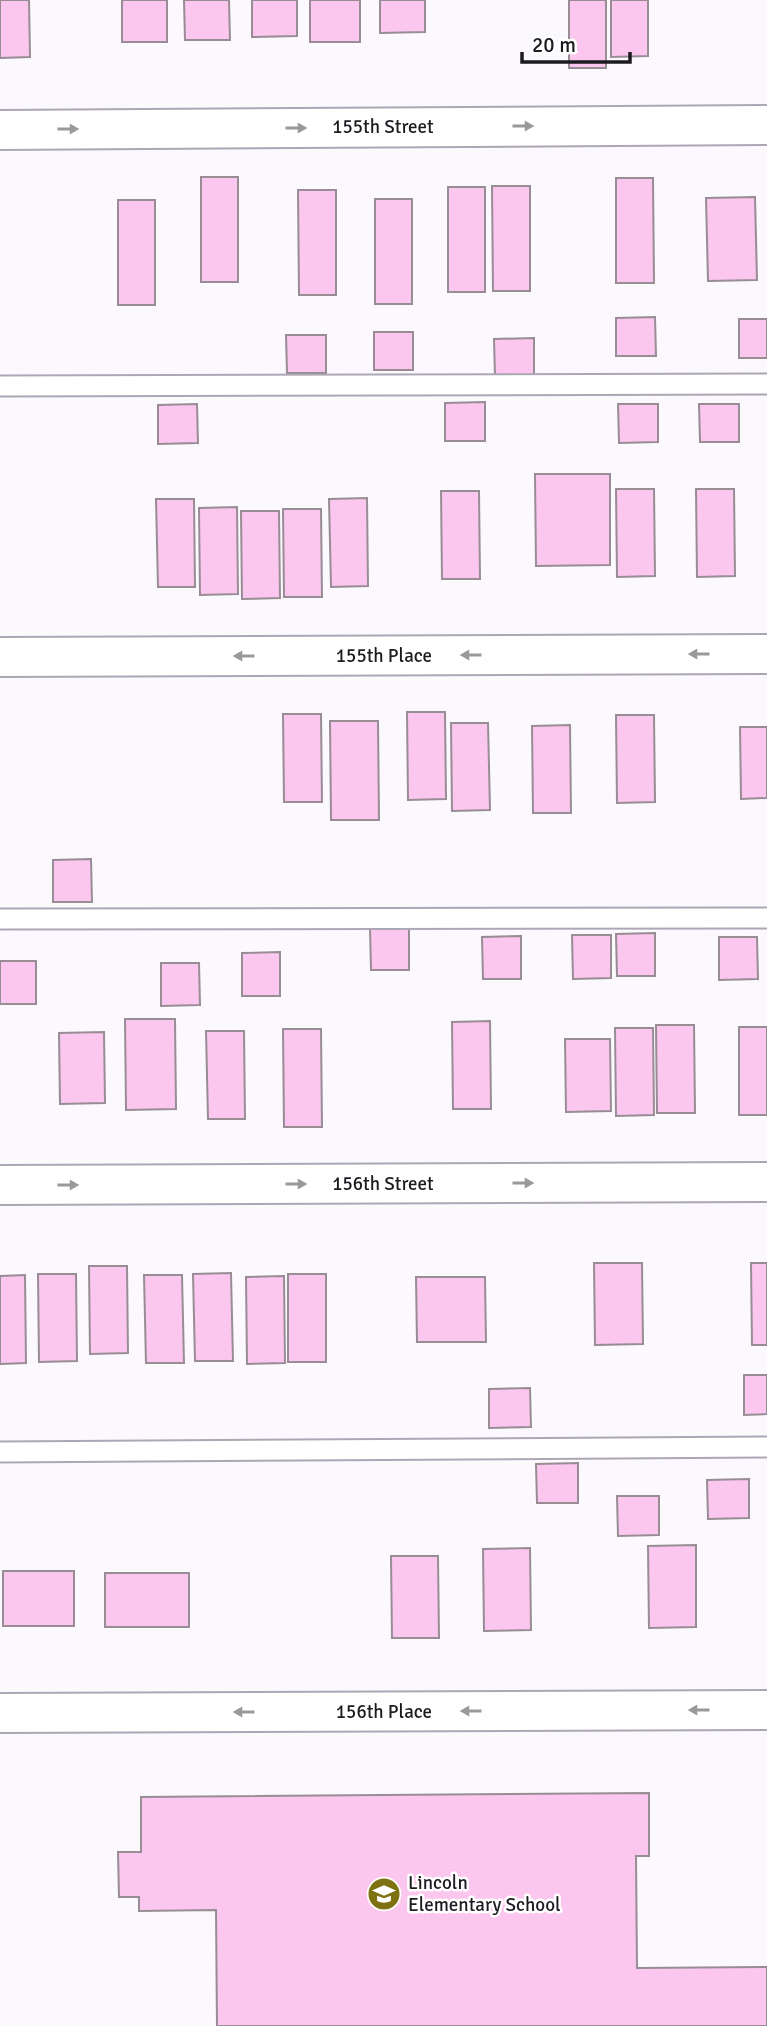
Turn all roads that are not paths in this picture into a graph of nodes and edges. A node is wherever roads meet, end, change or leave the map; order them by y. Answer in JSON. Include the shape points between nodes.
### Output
{"nodes":[{"id":1,"x":767,"y":125,"type":"edge"},
{"id":2,"x":0,"y":130,"type":"edge"},
{"id":3,"x":767,"y":384,"type":"edge"},
{"id":4,"x":0,"y":386,"type":"edge"},
{"id":5,"x":767,"y":654,"type":"edge"},
{"id":6,"x":0,"y":657,"type":"edge"},
{"id":7,"x":767,"y":918,"type":"edge"},
{"id":8,"x":0,"y":919,"type":"edge"},
{"id":9,"x":767,"y":1182,"type":"edge"},
{"id":10,"x":0,"y":1185,"type":"edge"},
{"id":11,"x":767,"y":1447,"type":"edge"},
{"id":12,"x":0,"y":1452,"type":"edge"},
{"id":13,"x":767,"y":1710,"type":"edge"},
{"id":14,"x":0,"y":1713,"type":"edge"}],
"edges":[{"from":2,"to":1,"type":"street","name":"155th Street","one_way":true},
{"from":3,"to":4,"type":"lane"},
{"from":5,"to":6,"type":"street","name":"155th Place","one_way":true},
{"from":7,"to":8,"type":"lane"},
{"from":10,"to":9,"type":"street","name":"156th Street","one_way":true},
{"from":11,"to":12,"type":"lane"},
{"from":13,"to":14,"type":"street","name":"156th Place","one_way":true}]}
